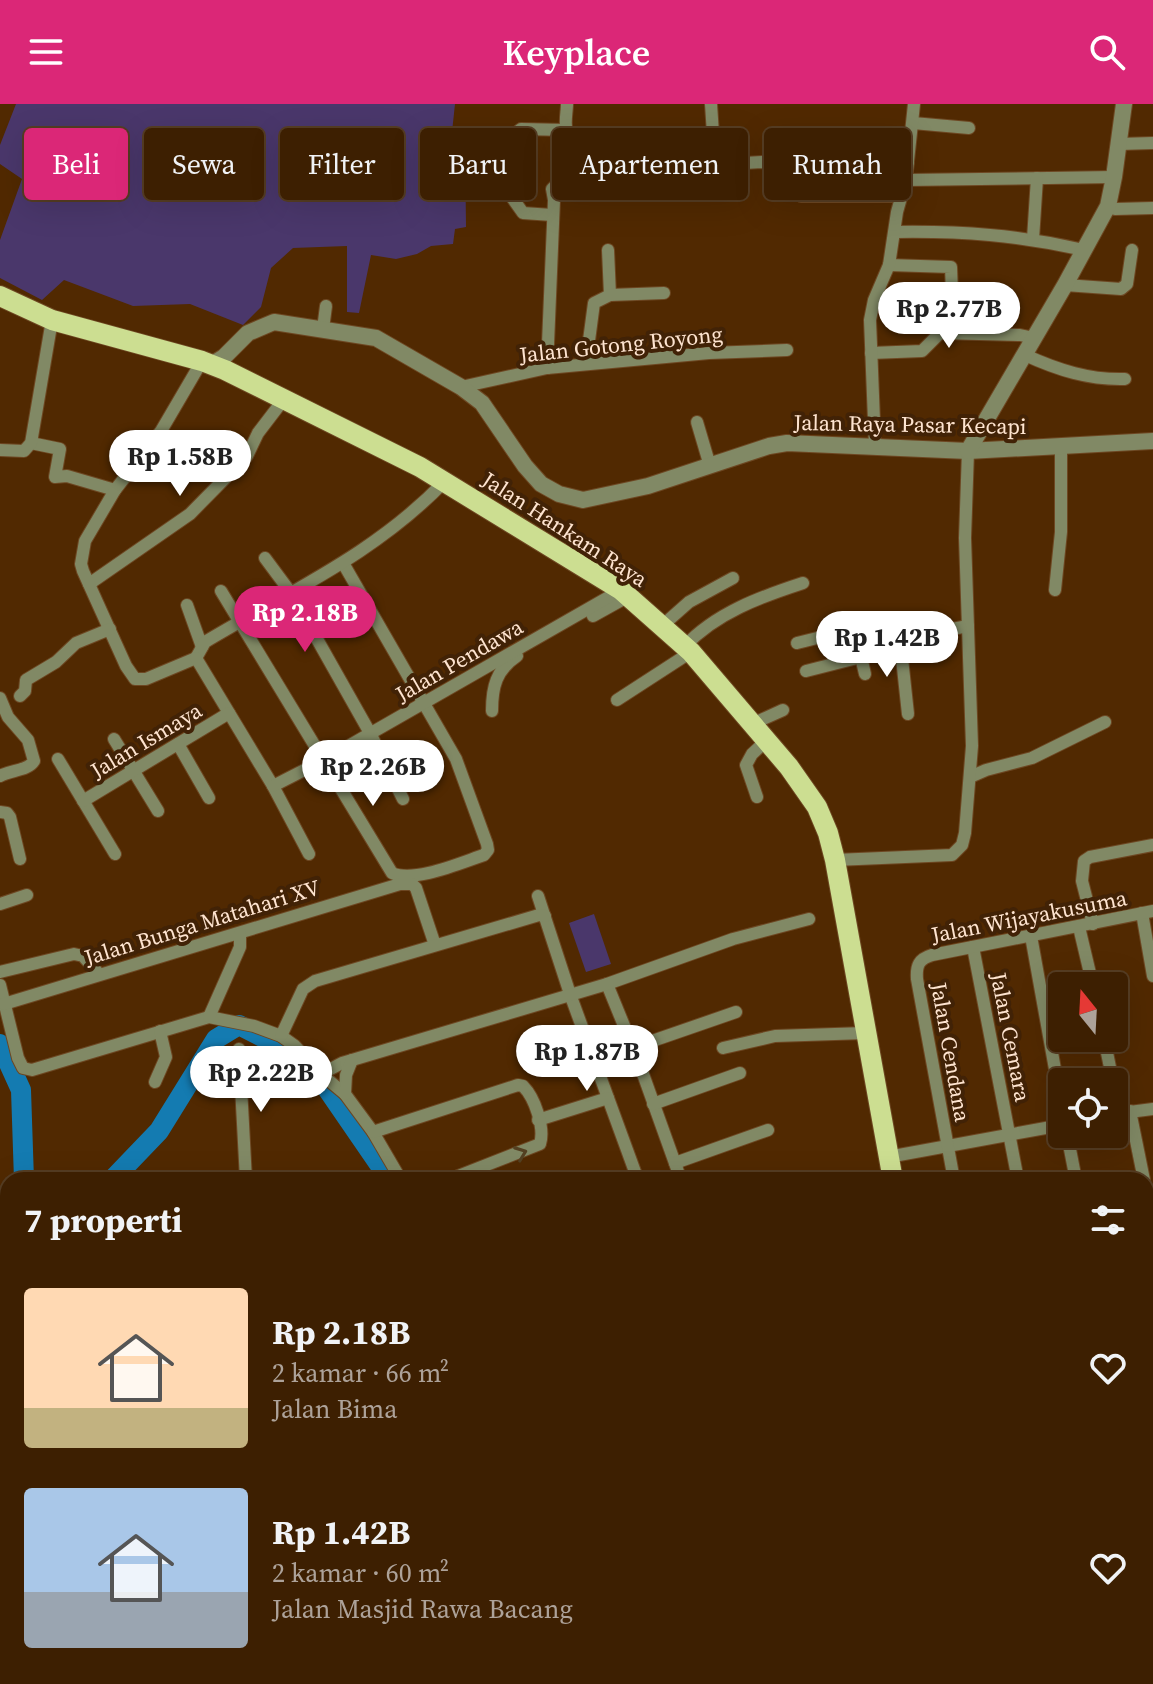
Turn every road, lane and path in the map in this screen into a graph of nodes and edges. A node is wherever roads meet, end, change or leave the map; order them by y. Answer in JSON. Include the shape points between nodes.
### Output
{"nodes":[{"id":1,"x":567,"y":104,"type":"edge"},
{"id":2,"x":711,"y":104,"type":"edge"},
{"id":3,"x":914,"y":104,"type":"edge"},
{"id":4,"x":1124,"y":104,"type":"edge"},
{"id":5,"x":913,"y":123,"type":"junction"},
{"id":6,"x":566,"y":128,"type":"edge"},
{"id":7,"x":713,"y":128,"type":"edge"},
{"id":8,"x":969,"y":128,"type":"dead end"},
{"id":9,"x":911,"y":139,"type":"edge"},
{"id":10,"x":1153,"y":143,"type":"edge"},
{"id":11,"x":1119,"y":144,"type":"junction"},
{"id":12,"x":1114,"y":177,"type":"junction"},
{"id":13,"x":1037,"y":178,"type":"junction"},
{"id":14,"x":911,"y":180,"type":"edge"},
{"id":15,"x":514,"y":200,"type":"edge"},
{"id":16,"x":553,"y":200,"type":"edge"},
{"id":17,"x":901,"y":200,"type":"edge"},
{"id":18,"x":1108,"y":206,"type":"junction"},
{"id":19,"x":1153,"y":208,"type":"edge"},
{"id":20,"x":552,"y":215,"type":"junction"},
{"id":21,"x":895,"y":232,"type":"junction"},
{"id":22,"x":1033,"y":239,"type":"junction"},
{"id":23,"x":608,"y":250,"type":"dead end"},
{"id":24,"x":1084,"y":250,"type":"junction"},
{"id":25,"x":1132,"y":250,"type":"dead end"},
{"id":26,"x":889,"y":265,"type":"junction"},
{"id":27,"x":1065,"y":285,"type":"junction"},
{"id":28,"x":664,"y":293,"type":"dead end"},
{"id":29,"x":952,"y":294,"type":"dead end"},
{"id":30,"x":610,"y":295,"type":"junction"},
{"id":31,"x":0,"y":296,"type":"edge"},
{"id":32,"x":326,"y":306,"type":"dead end"},
{"id":33,"x":52,"y":320,"type":"junction"},
{"id":34,"x":323,"y":329,"type":"junction"},
{"id":35,"x":1034,"y":338,"type":"junction"},
{"id":36,"x":787,"y":350,"type":"dead end"},
{"id":37,"x":871,"y":353,"type":"junction"},
{"id":38,"x":1025,"y":355,"type":"junction"},
{"id":39,"x":215,"y":363,"type":"junction"},
{"id":40,"x":586,"y":363,"type":"junction"},
{"id":41,"x":547,"y":368,"type":"junction"},
{"id":42,"x":1125,"y":379,"type":"dead end"},
{"id":43,"x":461,"y":387,"type":"junction"},
{"id":44,"x":284,"y":399,"type":"junction"},
{"id":45,"x":697,"y":422,"type":"dead end"},
{"id":46,"x":1152,"y":441,"type":"edge"},
{"id":47,"x":31,"y":443,"type":"junction"},
{"id":48,"x":875,"y":446,"type":"junction"},
{"id":49,"x":1061,"y":446,"type":"junction"},
{"id":50,"x":0,"y":450,"type":"edge"},
{"id":51,"x":968,"y":451,"type":"junction"},
{"id":52,"x":1153,"y":453,"type":"edge"},
{"id":53,"x":710,"y":466,"type":"junction"},
{"id":54,"x":55,"y":477,"type":"junction"},
{"id":55,"x":445,"y":481,"type":"junction"},
{"id":56,"x":115,"y":490,"type":"junction"},
{"id":57,"x":52,"y":492,"type":"dead end"},
{"id":58,"x":265,"y":558,"type":"dead end"},
{"id":59,"x":343,"y":563,"type":"junction"},
{"id":60,"x":733,"y":578,"type":"dead end"},
{"id":61,"x":803,"y":583,"type":"dead end"},
{"id":62,"x":89,"y":584,"type":"junction"},
{"id":63,"x":1055,"y":590,"type":"dead end"},
{"id":64,"x":221,"y":591,"type":"dead end"},
{"id":65,"x":291,"y":593,"type":"junction"},
{"id":66,"x":625,"y":593,"type":"junction"},
{"id":67,"x":187,"y":605,"type":"dead end"},
{"id":68,"x":240,"y":621,"type":"junction"},
{"id":69,"x":663,"y":625,"type":"junction"},
{"id":70,"x":968,"y":626,"type":"junction"},
{"id":71,"x":110,"y":629,"type":"junction"},
{"id":72,"x":797,"y":643,"type":"dead end"},
{"id":73,"x":900,"y":643,"type":"junction"},
{"id":74,"x":688,"y":649,"type":"junction"},
{"id":75,"x":199,"y":652,"type":"junction"},
{"id":76,"x":861,"y":657,"type":"junction"},
{"id":77,"x":806,"y":671,"type":"dead end"},
{"id":78,"x":865,"y":674,"type":"dead end"},
{"id":79,"x":20,"y":696,"type":"dead end"},
{"id":80,"x":0,"y":698,"type":"edge"},
{"id":81,"x":617,"y":700,"type":"dead end"},
{"id":82,"x":423,"y":703,"type":"junction"},
{"id":83,"x":783,"y":710,"type":"dead end"},
{"id":84,"x":492,"y":711,"type":"dead end"},
{"id":85,"x":229,"y":713,"type":"junction"},
{"id":86,"x":908,"y":714,"type":"dead end"},
{"id":87,"x":4,"y":719,"type":"edge"},
{"id":88,"x":1105,"y":722,"type":"dead end"},
{"id":89,"x":752,"y":724,"type":"junction"},
{"id":90,"x":370,"y":733,"type":"junction"},
{"id":91,"x":114,"y":739,"type":"dead end"},
{"id":92,"x":767,"y":740,"type":"junction"},
{"id":93,"x":178,"y":744,"type":"junction"},
{"id":94,"x":58,"y":759,"type":"dead end"},
{"id":95,"x":324,"y":760,"type":"junction"},
{"id":96,"x":132,"y":771,"type":"junction"},
{"id":97,"x":0,"y":776,"type":"edge"},
{"id":98,"x":970,"y":777,"type":"junction"},
{"id":99,"x":273,"y":786,"type":"junction"},
{"id":100,"x":757,"y":797,"type":"dead end"},
{"id":101,"x":209,"y":798,"type":"dead end"},
{"id":102,"x":403,"y":799,"type":"dead end"},
{"id":103,"x":83,"y":801,"type":"junction"},
{"id":104,"x":158,"y":811,"type":"dead end"},
{"id":105,"x":0,"y":813,"type":"edge"},
{"id":106,"x":0,"y":824,"type":"edge"},
{"id":107,"x":1153,"y":845,"type":"edge"},
{"id":108,"x":115,"y":854,"type":"dead end"},
{"id":109,"x":309,"y":854,"type":"dead end"},
{"id":110,"x":20,"y":859,"type":"dead end"},
{"id":111,"x":835,"y":860,"type":"junction"},
{"id":112,"x":412,"y":880,"type":"junction"},
{"id":113,"x":27,"y":895,"type":"dead end"},
{"id":114,"x":538,"y":896,"type":"dead end"},
{"id":115,"x":0,"y":904,"type":"edge"},
{"id":116,"x":1147,"y":912,"type":"edge"},
{"id":117,"x":545,"y":916,"type":"junction"},
{"id":118,"x":809,"y":919,"type":"dead end"},
{"id":119,"x":1086,"y":925,"type":"junction"},
{"id":120,"x":240,"y":934,"type":"junction"},
{"id":121,"x":1031,"y":936,"type":"junction"},
{"id":122,"x":435,"y":945,"type":"junction"},
{"id":123,"x":973,"y":947,"type":"junction"},
{"id":124,"x":917,"y":967,"type":"joint"},
{"id":125,"x":0,"y":972,"type":"edge"},
{"id":126,"x":1091,"y":972,"type":"edge"},
{"id":127,"x":99,"y":974,"type":"junction"},
{"id":128,"x":1153,"y":976,"type":"edge"},
{"id":129,"x":607,"y":984,"type":"junction"},
{"id":130,"x":0,"y":985,"type":"edge"},
{"id":131,"x":570,"y":994,"type":"junction"},
{"id":132,"x":4,"y":1004,"type":"junction"},
{"id":133,"x":736,"y":1012,"type":"dead end"},
{"id":134,"x":209,"y":1017,"type":"junction"},
{"id":135,"x":160,"y":1031,"type":"junction"},
{"id":136,"x":865,"y":1033,"type":"junction"},
{"id":137,"x":281,"y":1036,"type":"junction"},
{"id":138,"x":632,"y":1048,"type":"junction"},
{"id":139,"x":723,"y":1048,"type":"dead end"},
{"id":140,"x":239,"y":1049,"type":"dead end"},
{"id":141,"x":352,"y":1060,"type":"junction"},
{"id":142,"x":1056,"y":1068,"type":"edge"},
{"id":143,"x":740,"y":1073,"type":"dead end"},
{"id":144,"x":321,"y":1074,"type":"junction"},
{"id":145,"x":155,"y":1082,"type":"dead end"},
{"id":146,"x":345,"y":1094,"type":"junction"},
{"id":147,"x":608,"y":1098,"type":"junction"},
{"id":148,"x":653,"y":1104,"type":"junction"},
{"id":149,"x":1153,"y":1109,"type":"edge"},
{"id":150,"x":1128,"y":1112,"type":"edge"},
{"id":151,"x":538,"y":1120,"type":"junction"},
{"id":152,"x":1048,"y":1127,"type":"edge"},
{"id":153,"x":768,"y":1130,"type":"dead end"},
{"id":154,"x":373,"y":1132,"type":"junction"},
{"id":155,"x":1128,"y":1133,"type":"edge"},
{"id":156,"x":1008,"y":1134,"type":"junction"},
{"id":157,"x":946,"y":1145,"type":"junction"},
{"id":158,"x":1070,"y":1148,"type":"edge"},
{"id":159,"x":888,"y":1157,"type":"junction"},
{"id":160,"x":675,"y":1163,"type":"junction"},
{"id":161,"x":246,"y":1172,"type":"edge"},
{"id":162,"x":396,"y":1172,"type":"edge"},
{"id":163,"x":469,"y":1172,"type":"edge"},
{"id":164,"x":635,"y":1172,"type":"edge"},
{"id":165,"x":678,"y":1172,"type":"edge"},
{"id":166,"x":891,"y":1172,"type":"edge"},
{"id":167,"x":952,"y":1172,"type":"edge"},
{"id":168,"x":1016,"y":1172,"type":"edge"},
{"id":169,"x":1074,"y":1172,"type":"edge"},
{"id":170,"x":1141,"y":1172,"type":"edge"}],
"edges":[{"from":1,"to":6,"type":"street"},
{"from":2,"to":7,"type":"street"},
{"from":3,"to":5,"type":"street"},
{"from":4,"to":11,"type":"street"},
{"from":5,"to":8,"type":"street"},
{"from":5,"to":9,"type":"street"},
{"from":10,"to":11,"type":"street"},
{"from":11,"to":12,"type":"street"},
{"from":12,"to":13,"type":"street"},
{"from":12,"to":18,"type":"street"},
{"from":13,"to":14,"type":"street"},
{"from":13,"to":22,"type":"street"},
{"from":15,"to":20,"type":"street","via":[[523,213]]},
{"from":16,"to":20,"type":"street"},
{"from":17,"to":21,"type":"street"},
{"from":18,"to":19,"type":"street"},
{"from":18,"to":24,"type":"street"},
{"from":20,"to":41,"type":"street"},
{"from":21,"to":22,"type":"street","via":[[984,232]]},
{"from":21,"to":26,"type":"street"},
{"from":22,"to":24,"type":"street"},
{"from":23,"to":30,"type":"street"},
{"from":24,"to":27,"type":"street"},
{"from":25,"to":27,"type":"street","via":[[1127,284],[1121,289]]},
{"from":26,"to":29,"type":"street","via":[[951,267]]},
{"from":26,"to":37,"type":"street","via":[[871,309]]},
{"from":27,"to":35,"type":"street"},
{"from":28,"to":30,"type":"street"},
{"from":30,"to":40,"type":"street","via":[[594,303]]},
{"from":31,"to":33,"type":"main road","name":"Jalan Hankam Raya"},
{"from":32,"to":34,"type":"street"},
{"from":33,"to":39,"type":"main road","name":"Jalan Hankam Raya"},
{"from":33,"to":47,"type":"street"},
{"from":34,"to":39,"type":"street","name":"Jalan Raya Pasar Kecapi","via":[[274,322],[248,333]]},
{"from":34,"to":43,"type":"street","name":"Jalan Raya Pasar Kecapi","via":[[376,338]]},
{"from":35,"to":37,"type":"street","via":[[940,333],[922,351]]},
{"from":35,"to":38,"type":"street"},
{"from":36,"to":40,"type":"street","name":"Jalan Gotong Royong"},
{"from":37,"to":48,"type":"street"},
{"from":38,"to":42,"type":"street","via":[[1077,375]]},
{"from":38,"to":51,"type":"street"},
{"from":39,"to":44,"type":"main road","name":"Jalan Hankam Raya"},
{"from":39,"to":56,"type":"street"},
{"from":40,"to":41,"type":"street","name":"Jalan Gotong Royong"},
{"from":41,"to":43,"type":"street","name":"Jalan Gotong Royong"},
{"from":43,"to":53,"type":"street","name":"Jalan Raya Pasar Kecapi","via":[[482,403],[541,484],[559,494],[583,500],[610,496]]},
{"from":44,"to":55,"type":"main road","name":"Jalan Hankam Raya"},
{"from":44,"to":62,"type":"street","via":[[247,456],[190,514]]},
{"from":45,"to":53,"type":"street"},
{"from":46,"to":49,"type":"street","name":"Jalan Raya Pasar Kecapi"},
{"from":46,"to":52,"type":"street"},
{"from":47,"to":50,"type":"street","via":[[24,451]]},
{"from":47,"to":54,"type":"street","via":[[60,449]]},
{"from":48,"to":51,"type":"street","name":"Jalan Raya Pasar Kecapi"},
{"from":48,"to":53,"type":"street","name":"Jalan Raya Pasar Kecapi","via":[[787,443]]},
{"from":49,"to":51,"type":"street","name":"Jalan Raya Pasar Kecapi"},
{"from":49,"to":63,"type":"street"},
{"from":51,"to":70,"type":"street"},
{"from":54,"to":56,"type":"street"},
{"from":54,"to":57,"type":"street"},
{"from":55,"to":59,"type":"street","via":[[397,527]]},
{"from":55,"to":66,"type":"main road","name":"Jalan Hankam Raya"},
{"from":56,"to":62,"type":"street","via":[[85,541],[81,564]]},
{"from":58,"to":65,"type":"street"},
{"from":59,"to":65,"type":"street"},
{"from":59,"to":82,"type":"street"},
{"from":60,"to":69,"type":"street","via":[[689,602]]},
{"from":61,"to":74,"type":"street","via":[[740,606],[697,634]]},
{"from":62,"to":71,"type":"street"},
{"from":64,"to":68,"type":"street"},
{"from":65,"to":68,"type":"street"},
{"from":65,"to":90,"type":"street"},
{"from":66,"to":69,"type":"main road","name":"Jalan Hankam Raya"},
{"from":66,"to":82,"type":"street","name":"Jalan Pendawa"},
{"from":66,"to":84,"type":"street","via":[[513,659],[493,686]]},
{"from":67,"to":75,"type":"street"},
{"from":68,"to":75,"type":"street","via":[[205,642]]},
{"from":68,"to":95,"type":"street"},
{"from":69,"to":74,"type":"main road","name":"Jalan Hankam Raya"},
{"from":70,"to":73,"type":"street"},
{"from":70,"to":98,"type":"street"},
{"from":71,"to":75,"type":"street","via":[[135,679],[146,679]]},
{"from":71,"to":79,"type":"street","via":[[76,643],[26,680]]},
{"from":72,"to":73,"type":"street","via":[[874,624],[889,641]]},
{"from":73,"to":76,"type":"street"},
{"from":73,"to":86,"type":"street"},
{"from":74,"to":81,"type":"street"},
{"from":74,"to":89,"type":"main road","name":"Jalan Hankam Raya"},
{"from":75,"to":85,"type":"street"},
{"from":76,"to":77,"type":"street"},
{"from":76,"to":78,"type":"street"},
{"from":80,"to":87,"type":"street"},
{"from":82,"to":90,"type":"street","name":"Jalan Pendawa"},
{"from":82,"to":112,"type":"street","name":"Jalan Bunga Matahari XV","via":[[456,759],[487,853]]},
{"from":83,"to":89,"type":"street"},
{"from":85,"to":93,"type":"street","name":"Jalan Ismaya"},
{"from":85,"to":99,"type":"street"},
{"from":87,"to":97,"type":"street","via":[[28,740],[34,761]]},
{"from":88,"to":98,"type":"street","via":[[1032,758]]},
{"from":89,"to":92,"type":"main road","name":"Jalan Hankam Raya"},
{"from":90,"to":95,"type":"street","name":"Jalan Pendawa"},
{"from":90,"to":102,"type":"street"},
{"from":91,"to":96,"type":"street"},
{"from":92,"to":100,"type":"street","via":[[746,765]]},
{"from":92,"to":111,"type":"main road","name":"Jalan Hankam Raya","via":[[811,797]]},
{"from":93,"to":96,"type":"street","name":"Jalan Ismaya"},
{"from":93,"to":101,"type":"street"},
{"from":94,"to":103,"type":"street"},
{"from":95,"to":99,"type":"street","name":"Jalan Pendawa"},
{"from":95,"to":112,"type":"street","via":[[385,864],[392,873]]},
{"from":96,"to":103,"type":"street","name":"Jalan Ismaya"},
{"from":96,"to":104,"type":"street"},
{"from":98,"to":111,"type":"street","via":[[965,833],[952,855]]},
{"from":99,"to":109,"type":"street"},
{"from":103,"to":108,"type":"street"},
{"from":105,"to":106,"type":"street"},
{"from":105,"to":110,"type":"street","via":[[10,817]]},
{"from":107,"to":119,"type":"street","via":[[1084,861]]},
{"from":111,"to":136,"type":"main road","name":"Jalan Hankam Raya"},
{"from":112,"to":120,"type":"street","name":"Jalan Bunga Matahari XV"},
{"from":112,"to":122,"type":"street"},
{"from":113,"to":115,"type":"street"},
{"from":114,"to":117,"type":"street"},
{"from":116,"to":119,"type":"street","name":"Jalan Wijayakusuma"},
{"from":116,"to":128,"type":"street"},
{"from":117,"to":122,"type":"street"},
{"from":117,"to":131,"type":"street"},
{"from":118,"to":129,"type":"street","via":[[720,943]]},
{"from":119,"to":121,"type":"street","name":"Jalan Wijayakusuma"},
{"from":119,"to":126,"type":"street"},
{"from":120,"to":127,"type":"street","name":"Jalan Bunga Matahari XV"},
{"from":120,"to":134,"type":"street","via":[[240,947]]},
{"from":121,"to":123,"type":"street","name":"Jalan Wijayakusuma"},
{"from":121,"to":142,"type":"street"},
{"from":122,"to":137,"type":"street","via":[[308,984]]},
{"from":123,"to":124,"type":"street","name":"Jalan Wijayakusuma","via":[[924,957]]},
{"from":123,"to":156,"type":"street","name":"Jalan Cemara"},
{"from":124,"to":157,"type":"street","name":"Jalan Cendana"},
{"from":125,"to":127,"type":"street","via":[[74,954],[83,956]]},
{"from":127,"to":132,"type":"street","name":"Jalan Bunga Matahari XV"},
{"from":129,"to":131,"type":"street"},
{"from":129,"to":138,"type":"street"},
{"from":130,"to":132,"type":"street"},
{"from":131,"to":141,"type":"street"},
{"from":131,"to":147,"type":"street"},
{"from":132,"to":135,"type":"street","via":[[18,1058],[23,1068],[32,1070]]},
{"from":133,"to":138,"type":"street"},
{"from":134,"to":135,"type":"street"},
{"from":134,"to":137,"type":"street"},
{"from":135,"to":145,"type":"street","via":[[166,1057]]},
{"from":136,"to":139,"type":"street","via":[[775,1036]]},
{"from":136,"to":159,"type":"main road","name":"Jalan Hankam Raya"},
{"from":137,"to":144,"type":"street"},
{"from":138,"to":148,"type":"street"},
{"from":140,"to":161,"type":"street"},
{"from":141,"to":144,"type":"street"},
{"from":141,"to":146,"type":"street"},
{"from":143,"to":148,"type":"street"},
{"from":144,"to":146,"type":"street"},
{"from":146,"to":154,"type":"street"},
{"from":147,"to":151,"type":"street"},
{"from":147,"to":164,"type":"street"},
{"from":148,"to":160,"type":"street"},
{"from":149,"to":150,"type":"street"},
{"from":151,"to":154,"type":"street","via":[[527,1090],[518,1085]]},
{"from":163,"to":151,"type":"street","one_way":true,"via":[[537,1146],[542,1141]]},
{"from":152,"to":156,"type":"street"},
{"from":153,"to":160,"type":"street"},
{"from":154,"to":162,"type":"street"},
{"from":155,"to":170,"type":"street"},
{"from":156,"to":157,"type":"street"},
{"from":156,"to":168,"type":"street","name":"Jalan Cemara"},
{"from":157,"to":159,"type":"street"},
{"from":157,"to":167,"type":"street","name":"Jalan Cendana"},
{"from":158,"to":169,"type":"street"},
{"from":159,"to":166,"type":"main road","name":"Jalan Hankam Raya"},
{"from":160,"to":165,"type":"street"}]}
